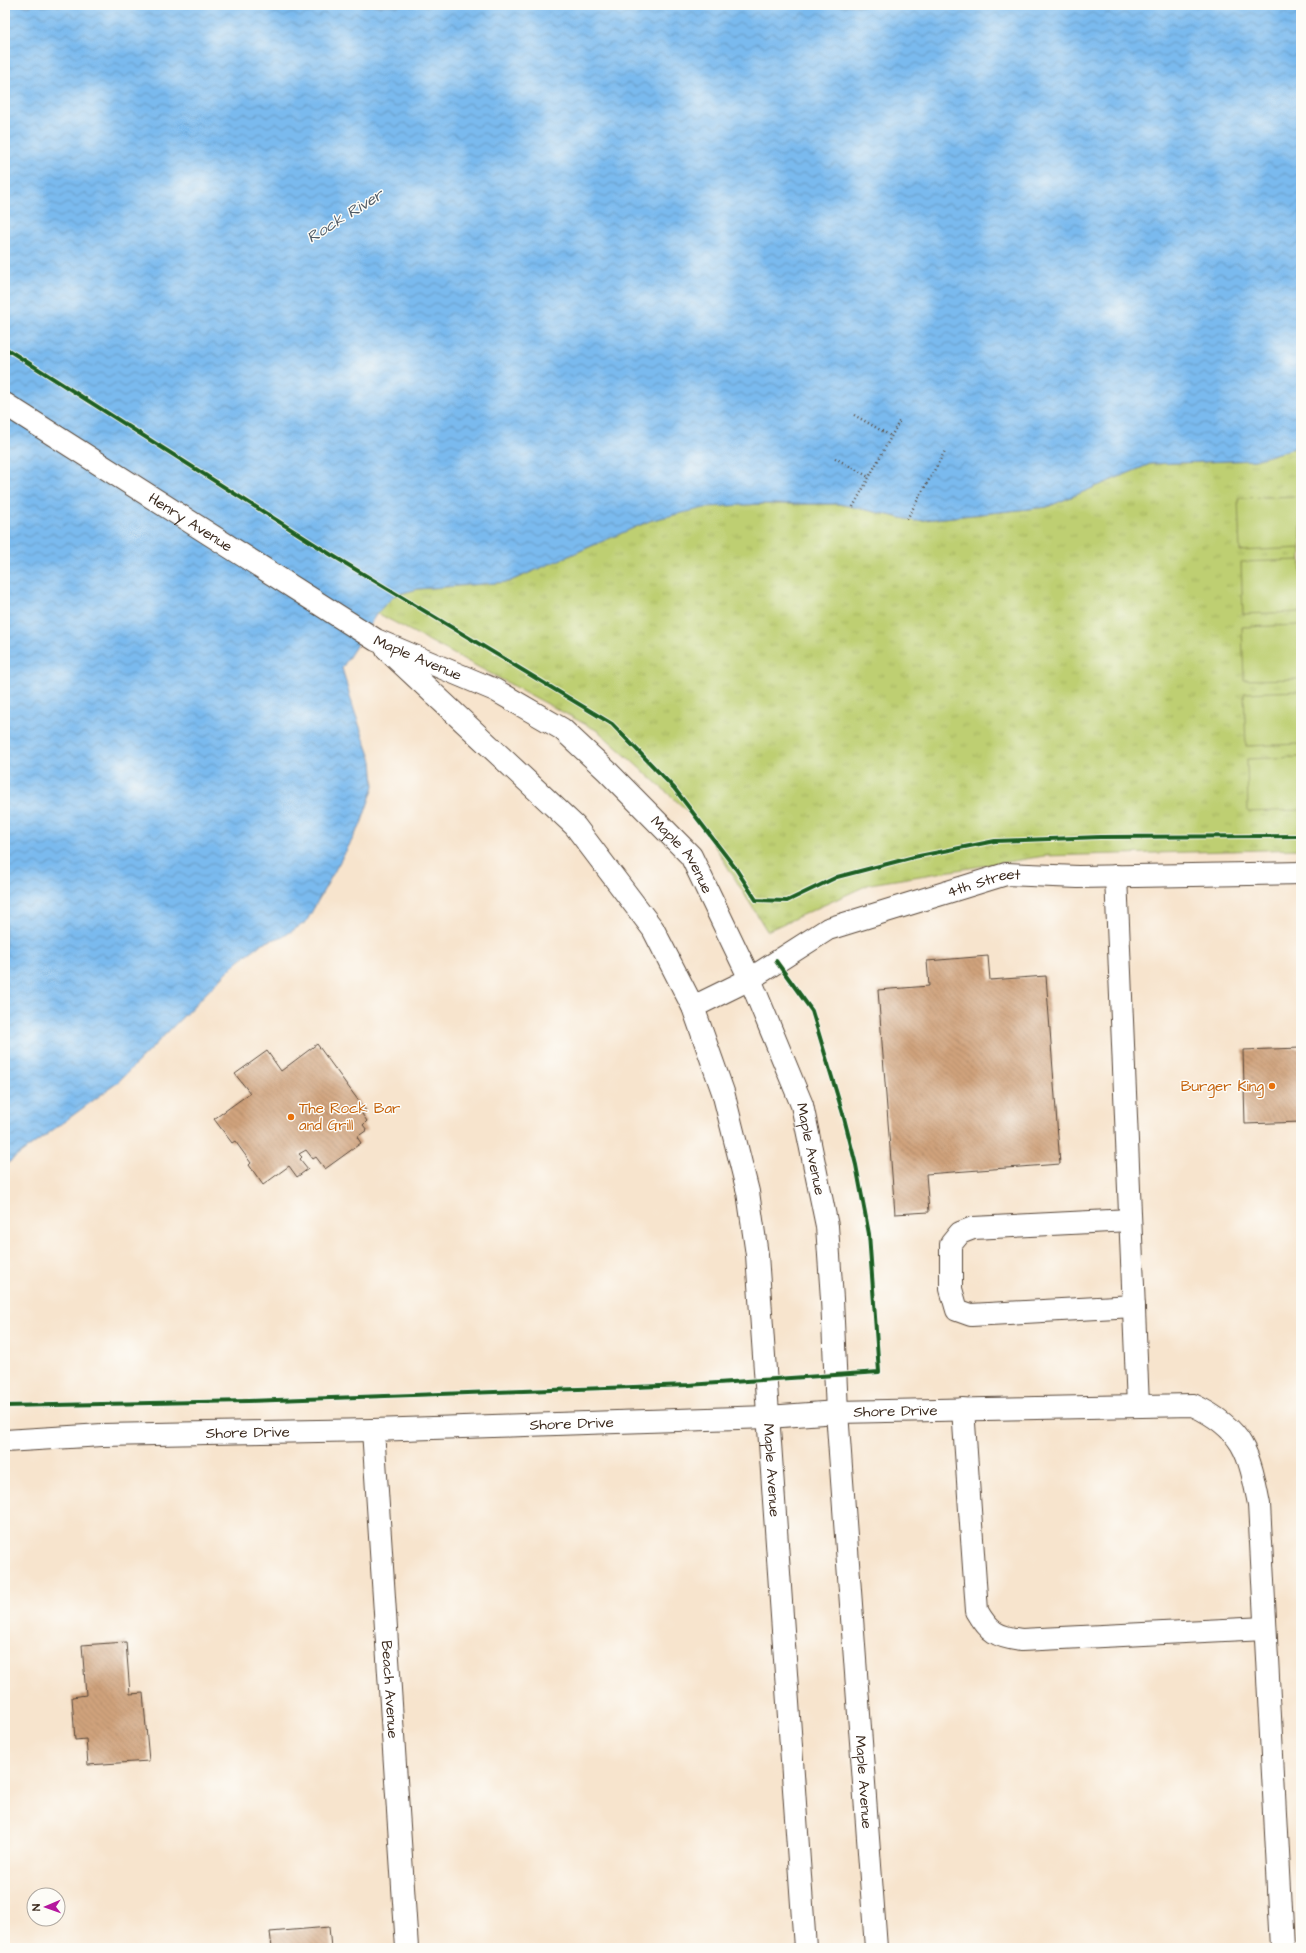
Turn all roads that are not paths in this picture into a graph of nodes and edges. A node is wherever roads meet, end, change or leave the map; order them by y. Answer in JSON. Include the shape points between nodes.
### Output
{"nodes":[{"id":1,"x":5,"y":404,"type":"edge"},
{"id":2,"x":376,"y":640,"type":"junction"},
{"id":3,"x":1301,"y":873,"type":"edge"},
{"id":4,"x":1116,"y":876,"type":"junction"},
{"id":5,"x":750,"y":979,"type":"junction"},
{"id":6,"x":693,"y":1007,"type":"junction"},
{"id":7,"x":1130,"y":1220,"type":"junction"},
{"id":8,"x":1134,"y":1306,"type":"junction"},
{"id":9,"x":1138,"y":1406,"type":"junction"},
{"id":10,"x":963,"y":1409,"type":"junction"},
{"id":11,"x":837,"y":1412,"type":"junction"},
{"id":12,"x":768,"y":1417,"type":"junction"},
{"id":13,"x":373,"y":1430,"type":"junction"},
{"id":14,"x":5,"y":1441,"type":"edge"},
{"id":15,"x":1265,"y":1628,"type":"junction"},
{"id":16,"x":407,"y":1948,"type":"edge"},
{"id":17,"x":805,"y":1948,"type":"edge"},
{"id":18,"x":876,"y":1948,"type":"edge"},
{"id":19,"x":1282,"y":1948,"type":"edge"}],
"edges":[{"from":1,"to":2,"type":"street","name":"Henry Avenue"},
{"from":2,"to":5,"type":"street","name":"Maple Avenue","via":[[495,690],[562,729],[691,856]]},
{"from":2,"to":6,"type":"street","name":"Maple Avenue","via":[[575,826],[653,929]]},
{"from":3,"to":4,"type":"street","name":"4th Street"},
{"from":4,"to":5,"type":"street","name":"4th Street","via":[[1006,874],[828,929]]},
{"from":4,"to":7,"type":"street"},
{"from":5,"to":6,"type":"street","name":"4th Street"},
{"from":5,"to":11,"type":"street","name":"Maple Avenue","via":[[802,1105],[812,1149],[827,1226]]},
{"from":6,"to":12,"type":"street","name":"Maple Avenue","via":[[724,1092],[748,1192],[757,1255]]},
{"from":7,"to":8,"type":"street"},
{"from":7,"to":8,"type":"street","via":[[973,1228],[960,1233],[951,1244],[951,1289],[956,1310],[971,1315]]},
{"from":8,"to":9,"type":"street"},
{"from":9,"to":10,"type":"street","name":"Shore Drive"},
{"from":9,"to":15,"type":"street","name":"Shore Drive","via":[[1193,1405],[1212,1414],[1237,1436],[1251,1463],[1259,1504]]},
{"from":10,"to":11,"type":"street","name":"Shore Drive"},
{"from":10,"to":15,"type":"street","via":[[977,1611],[986,1626],[1003,1638],[1021,1640]]},
{"from":11,"to":12,"type":"street","name":"Shore Drive"},
{"from":11,"to":18,"type":"street","name":"Maple Avenue"},
{"from":12,"to":13,"type":"street","name":"Shore Drive"},
{"from":12,"to":17,"type":"street","name":"Maple Avenue"},
{"from":13,"to":14,"type":"street","name":"Shore Drive","via":[[102,1435]]},
{"from":13,"to":16,"type":"street","name":"Beach Avenue"},
{"from":15,"to":19,"type":"street","name":"Shore Drive"}]}
